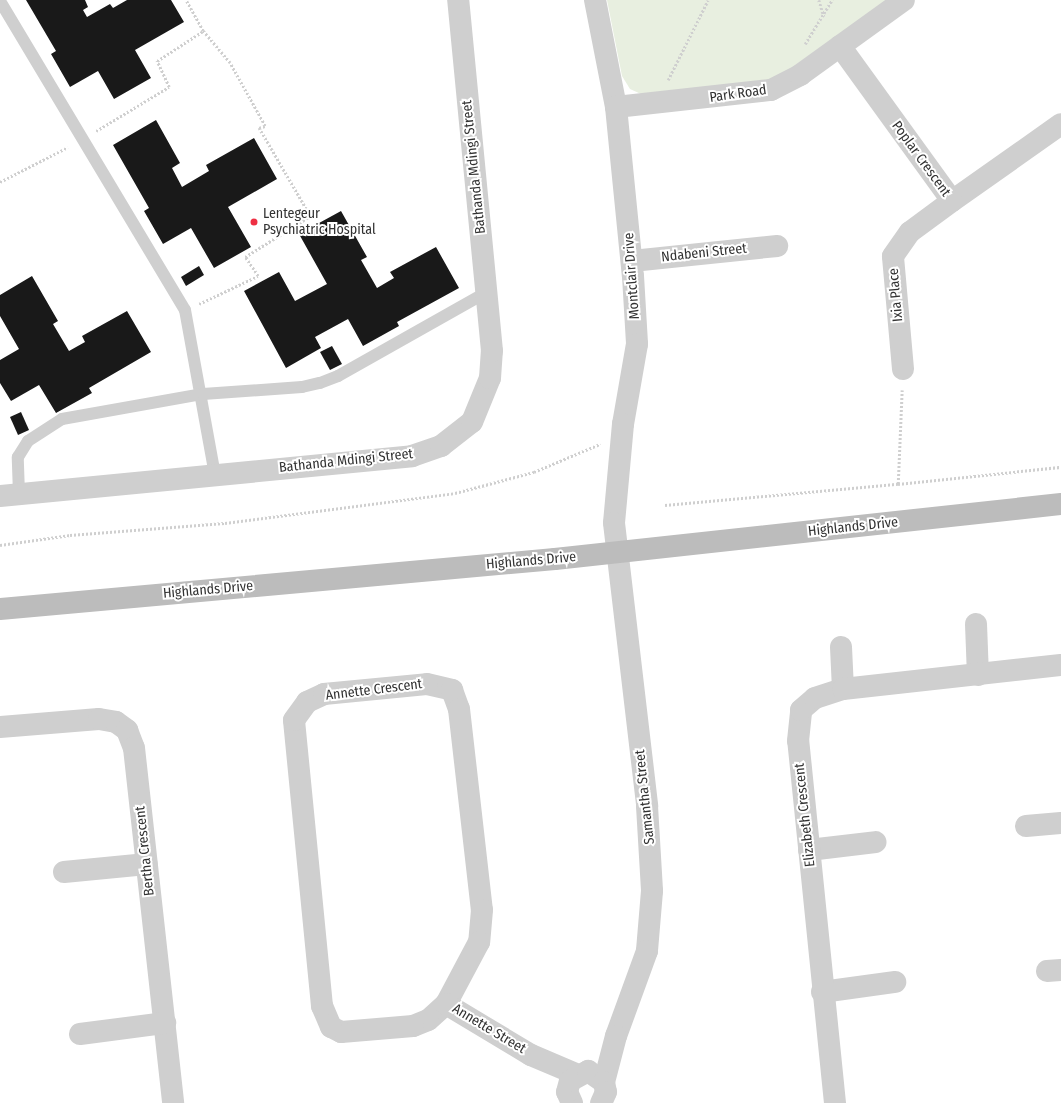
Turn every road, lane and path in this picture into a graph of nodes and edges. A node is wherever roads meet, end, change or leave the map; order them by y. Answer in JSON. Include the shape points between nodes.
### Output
{"nodes":[{"id":1,"x":186,"y":0,"type":"edge"},
{"id":2,"x":458,"y":0,"type":"edge"},
{"id":3,"x":594,"y":0,"type":"edge"},
{"id":4,"x":708,"y":0,"type":"edge"},
{"id":5,"x":819,"y":0,"type":"edge"},
{"id":6,"x":832,"y":0,"type":"edge"},
{"id":7,"x":904,"y":0,"type":"edge"},
{"id":8,"x":0,"y":1,"type":"edge"},
{"id":9,"x":824,"y":16,"type":"junction"},
{"id":10,"x":203,"y":31,"type":"junction"},
{"id":11,"x":840,"y":46,"type":"junction"},
{"id":12,"x":800,"y":75,"type":"junction"},
{"id":13,"x":668,"y":102,"type":"junction"},
{"id":14,"x":616,"y":107,"type":"junction"},
{"id":15,"x":1061,"y":124,"type":"edge"},
{"id":16,"x":84,"y":138,"type":"junction"},
{"id":17,"x":0,"y":182,"type":"edge"},
{"id":18,"x":952,"y":201,"type":"junction"},
{"id":19,"x":777,"y":246,"type":"dead end"},
{"id":20,"x":632,"y":261,"type":"junction"},
{"id":21,"x":486,"y":292,"type":"junction"},
{"id":22,"x":185,"y":310,"type":"junction"},
{"id":23,"x":903,"y":369,"type":"joint"},
{"id":24,"x":203,"y":394,"type":"junction"},
{"id":25,"x":623,"y":424,"type":"junction"},
{"id":26,"x":1061,"y":467,"type":"edge"},
{"id":27,"x":215,"y":475,"type":"junction"},
{"id":28,"x":898,"y":484,"type":"junction"},
{"id":29,"x":10,"y":495,"type":"edge"},
{"id":30,"x":665,"y":504,"type":"dead end"},
{"id":31,"x":1061,"y":504,"type":"edge"},
{"id":32,"x":0,"y":545,"type":"edge"},
{"id":33,"x":617,"y":553,"type":"junction"},
{"id":34,"x":0,"y":609,"type":"edge"},
{"id":35,"x":976,"y":624,"type":"dead end"},
{"id":36,"x":841,"y":647,"type":"dead end"},
{"id":37,"x":1061,"y":665,"type":"edge"},
{"id":38,"x":978,"y":675,"type":"junction"},
{"id":39,"x":843,"y":688,"type":"junction"},
{"id":40,"x":0,"y":727,"type":"edge"},
{"id":41,"x":1061,"y":823,"type":"edge"},
{"id":42,"x":1026,"y":826,"type":"dead end"},
{"id":43,"x":876,"y":842,"type":"dead end"},
{"id":44,"x":809,"y":850,"type":"junction"},
{"id":45,"x":147,"y":864,"type":"junction"},
{"id":46,"x":64,"y":872,"type":"dead end"},
{"id":47,"x":895,"y":982,"type":"dead end"},
{"id":48,"x":822,"y":992,"type":"junction"},
{"id":49,"x":446,"y":1004,"type":"junction"},
{"id":50,"x":165,"y":1023,"type":"junction"},
{"id":51,"x":80,"y":1034,"type":"dead end"},
{"id":52,"x":587,"y":1092,"type":"edge"},
{"id":53,"x":173,"y":1103,"type":"edge"},
{"id":54,"x":835,"y":1103,"type":"edge"}],
"edges":[{"from":1,"to":10,"type":"path"},
{"from":2,"to":21,"type":"street","name":"Bathanda Mdingi Street"},
{"from":3,"to":14,"type":"street","name":"Montclair Drive"},
{"from":4,"to":13,"type":"path","via":[[666,85]]},
{"from":5,"to":9,"type":"path"},
{"from":6,"to":9,"type":"path"},
{"from":7,"to":11,"type":"street","name":"Park Road"},
{"from":8,"to":16,"type":"lane"},
{"from":9,"to":12,"type":"path","via":[[801,49]]},
{"from":10,"to":16,"type":"path","via":[[157,61],[169,87]]},
{"from":10,"to":22,"type":"path","via":[[230,63],[265,126],[259,128],[310,216],[245,257],[258,276]]},
{"from":11,"to":12,"type":"street","name":"Park Road"},
{"from":11,"to":18,"type":"street","name":"Poplar Crescent"},
{"from":12,"to":13,"type":"street","name":"Park Road","via":[[760,93]]},
{"from":13,"to":14,"type":"street","name":"Park Road"},
{"from":14,"to":20,"type":"street","name":"Montclair Drive"},
{"from":15,"to":18,"type":"street","name":"Poplar Crescent"},
{"from":16,"to":17,"type":"path"},
{"from":16,"to":22,"type":"lane"},
{"from":18,"to":23,"type":"street","name":"Ixia Place","via":[[906,235],[893,256]]},
{"from":19,"to":20,"type":"street","name":"Ndabeni Street"},
{"from":20,"to":25,"type":"street","name":"Montclair Drive","via":[[636,344]]},
{"from":21,"to":24,"type":"lane","via":[[338,376],[302,387]]},
{"from":21,"to":27,"type":"street","name":"Bathanda Mdingi Street","via":[[490,378],[472,422],[459,435],[441,446],[412,456]]},
{"from":22,"to":24,"type":"lane"},
{"from":23,"to":28,"type":"path"},
{"from":24,"to":27,"type":"lane"},
{"from":24,"to":29,"type":"lane","via":[[62,419],[28,442],[18,457]]},
{"from":25,"to":32,"type":"path","via":[[604,442],[534,472],[455,493],[225,523],[70,535]]},
{"from":25,"to":33,"type":"street","name":"Montclair Drive","via":[[614,523]]},
{"from":26,"to":28,"type":"path"},
{"from":27,"to":29,"type":"street","name":"Bathanda Mdingi Street"},
{"from":28,"to":30,"type":"path"},
{"from":31,"to":33,"type":"main road","name":"Highlands Drive"},
{"from":33,"to":34,"type":"main road","name":"Highlands Drive"},
{"from":33,"to":52,"type":"street","name":"Samantha Street","via":[[647,806],[652,891],[647,951],[616,1036]]},
{"from":35,"to":38,"type":"street"},
{"from":36,"to":39,"type":"street"},
{"from":37,"to":38,"type":"street","name":"Elizabeth Crescent"},
{"from":38,"to":39,"type":"street","name":"Elizabeth Crescent"},
{"from":39,"to":44,"type":"street","name":"Elizabeth Crescent","via":[[815,698],[801,710],[798,741]]},
{"from":40,"to":45,"type":"street","name":"Bertha Crescent","via":[[99,719],[116,722],[127,730],[134,748]]},
{"from":41,"to":42,"type":"street"},
{"from":43,"to":44,"type":"street"},
{"from":44,"to":48,"type":"street","name":"Elizabeth Crescent"},
{"from":45,"to":46,"type":"street"},
{"from":45,"to":50,"type":"street","name":"Bertha Crescent"},
{"from":47,"to":48,"type":"street"},
{"from":48,"to":54,"type":"street","name":"Elizabeth Crescent"},
{"from":49,"to":49,"type":"street","name":"Annette Crescent","via":[[428,1020],[413,1026],[349,1033],[331,1027],[327,1019],[319,984],[313,881],[294,720],[307,702],[324,694],[440,684],[452,690],[456,697],[482,910],[479,942]]},
{"from":49,"to":52,"type":"street","name":"Annette Street"},
{"from":50,"to":51,"type":"street"},
{"from":50,"to":53,"type":"street","name":"Bertha Crescent"}]}
